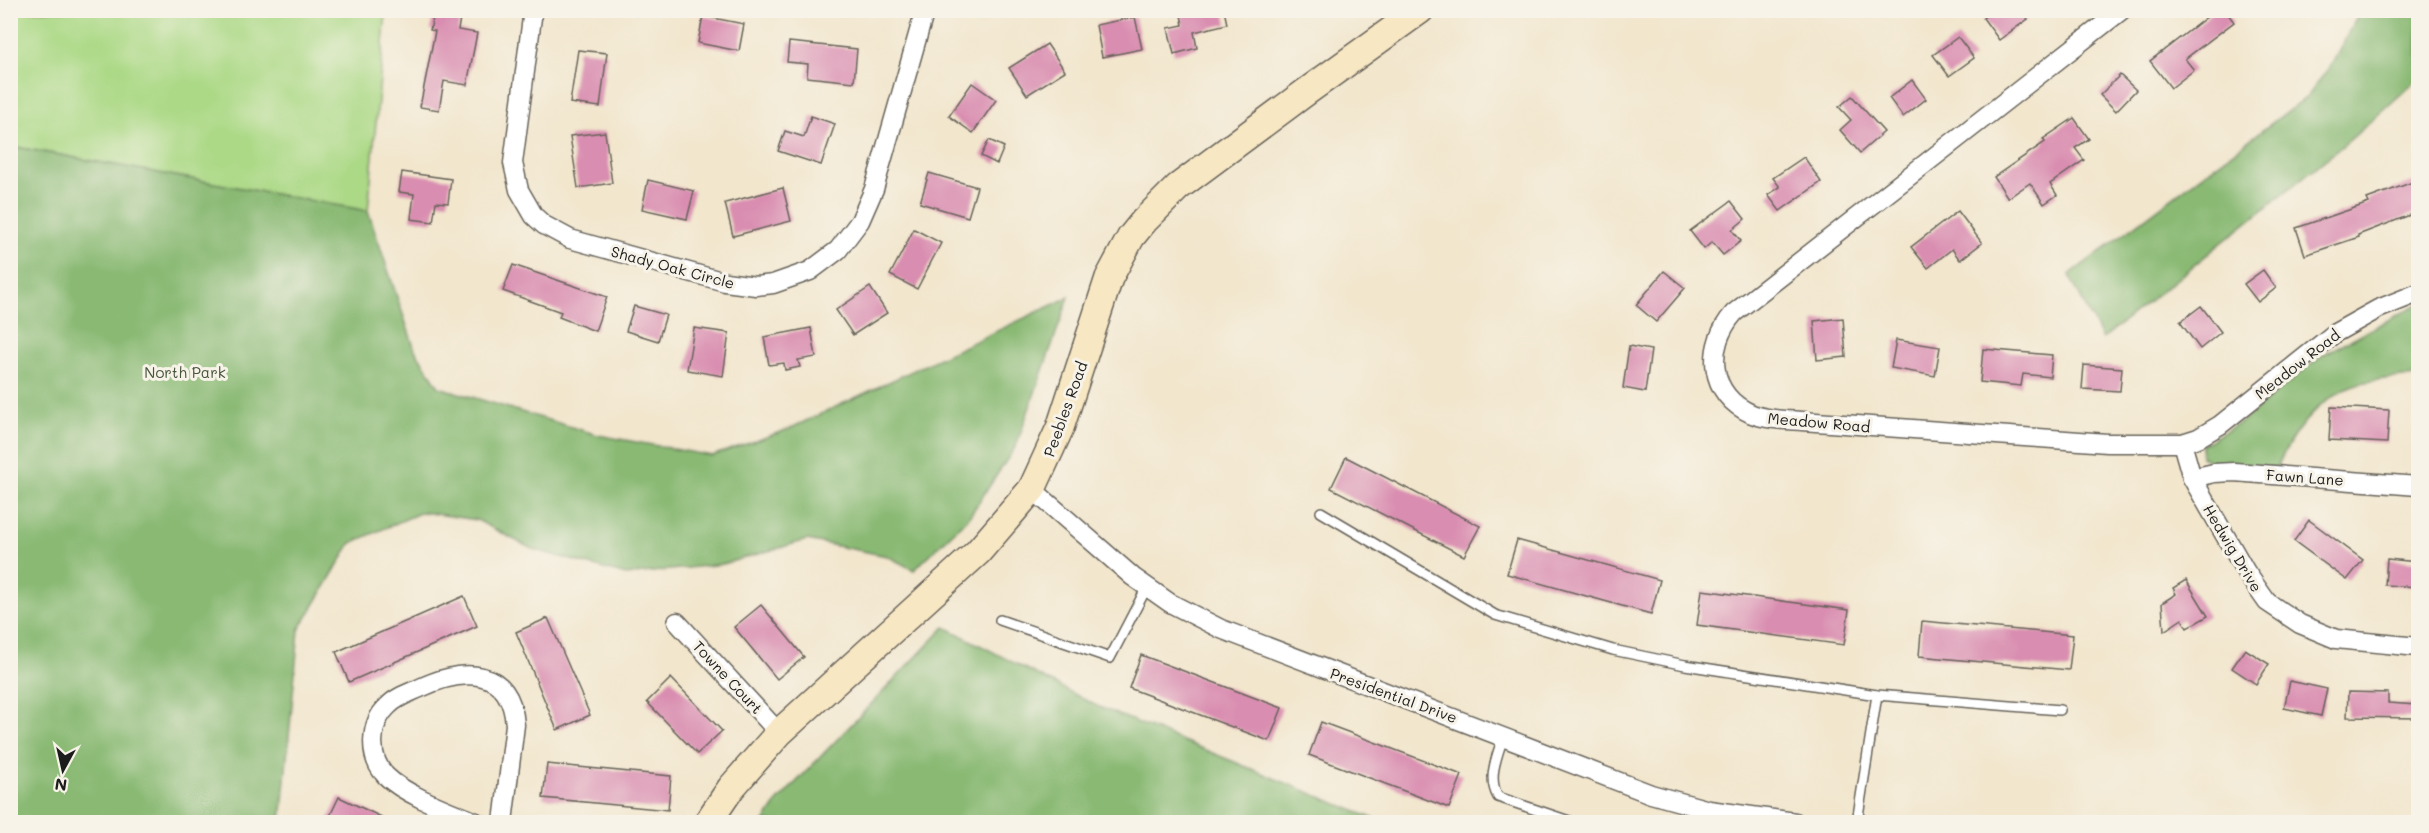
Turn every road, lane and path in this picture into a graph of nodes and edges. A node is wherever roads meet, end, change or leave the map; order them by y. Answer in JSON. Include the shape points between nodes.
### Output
{"nodes":[{"id":1,"x":532,"y":10,"type":"edge"},
{"id":2,"x":925,"y":10,"type":"edge"},
{"id":3,"x":1420,"y":10,"type":"edge"},
{"id":4,"x":2122,"y":10,"type":"edge"},
{"id":5,"x":2418,"y":292,"type":"edge"},
{"id":6,"x":2182,"y":443,"type":"junction"},
{"id":7,"x":2192,"y":478,"type":"junction"},
{"id":8,"x":2418,"y":486,"type":"edge"},
{"id":9,"x":1032,"y":489,"type":"junction"},
{"id":10,"x":1321,"y":512,"type":"dead end"},
{"id":11,"x":1147,"y":587,"type":"junction"},
{"id":12,"x":1000,"y":620,"type":"dead end"},
{"id":13,"x":677,"y":622,"type":"dead end"},
{"id":14,"x":2418,"y":647,"type":"edge"},
{"id":15,"x":1877,"y":694,"type":"junction"},
{"id":16,"x":2060,"y":710,"type":"dead end"},
{"id":17,"x":779,"y":732,"type":"junction"},
{"id":18,"x":1503,"y":737,"type":"junction"},
{"id":19,"x":476,"y":822,"type":"edge"},
{"id":20,"x":503,"y":822,"type":"edge"},
{"id":21,"x":708,"y":822,"type":"edge"},
{"id":22,"x":1572,"y":822,"type":"edge"},
{"id":23,"x":1795,"y":822,"type":"edge"},
{"id":24,"x":1857,"y":822,"type":"edge"}],
"edges":[{"from":1,"to":2,"type":"street","name":"Shady Oak Circle","via":[[513,163],[519,190],[534,216],[570,239],[725,282],[756,286],[810,271],[838,250],[861,221],[874,189]]},
{"from":3,"to":9,"type":"street","name":"Peebles Road","via":[[1178,187],[1131,237],[1109,278],[1066,411]]},
{"from":4,"to":6,"type":"street","name":"Meadow Road","via":[[1734,313],[1718,340],[1714,358],[1719,382],[1733,402],[1765,418],[2107,443]]},
{"from":5,"to":6,"type":"street","name":"Meadow Road","via":[[2335,333],[2220,425]]},
{"from":6,"to":7,"type":"street","name":"Hedwig Drive"},
{"from":7,"to":8,"type":"street","name":"Fawn Lane","via":[[2234,472]]},
{"from":7,"to":14,"type":"street","name":"Hedwig Drive","via":[[2267,602],[2300,624],[2336,639]]},
{"from":9,"to":11,"type":"street","name":"Presidential Drive"},
{"from":9,"to":17,"type":"street","name":"Peebles Road","via":[[978,552]]},
{"from":10,"to":15,"type":"lane","via":[[1494,615],[1612,650]]},
{"from":11,"to":12,"type":"lane","via":[[1110,658]]},
{"from":11,"to":18,"type":"street","name":"Presidential Drive","via":[[1170,603],[1238,636]]},
{"from":13,"to":17,"type":"street","name":"Towne Court"},
{"from":15,"to":16,"type":"lane"},
{"from":15,"to":24,"type":"lane"},
{"from":17,"to":21,"type":"street","name":"Peebles Road","via":[[731,788]]},
{"from":18,"to":22,"type":"lane","via":[[1492,787],[1498,797]]},
{"from":18,"to":23,"type":"street","name":"Presidential Drive","via":[[1651,794],[1710,810]]},
{"from":19,"to":20,"type":"street","via":[[387,777],[373,752],[377,723],[386,707],[426,685],[456,675],[471,674],[494,682],[509,696],[514,710]]}]}
